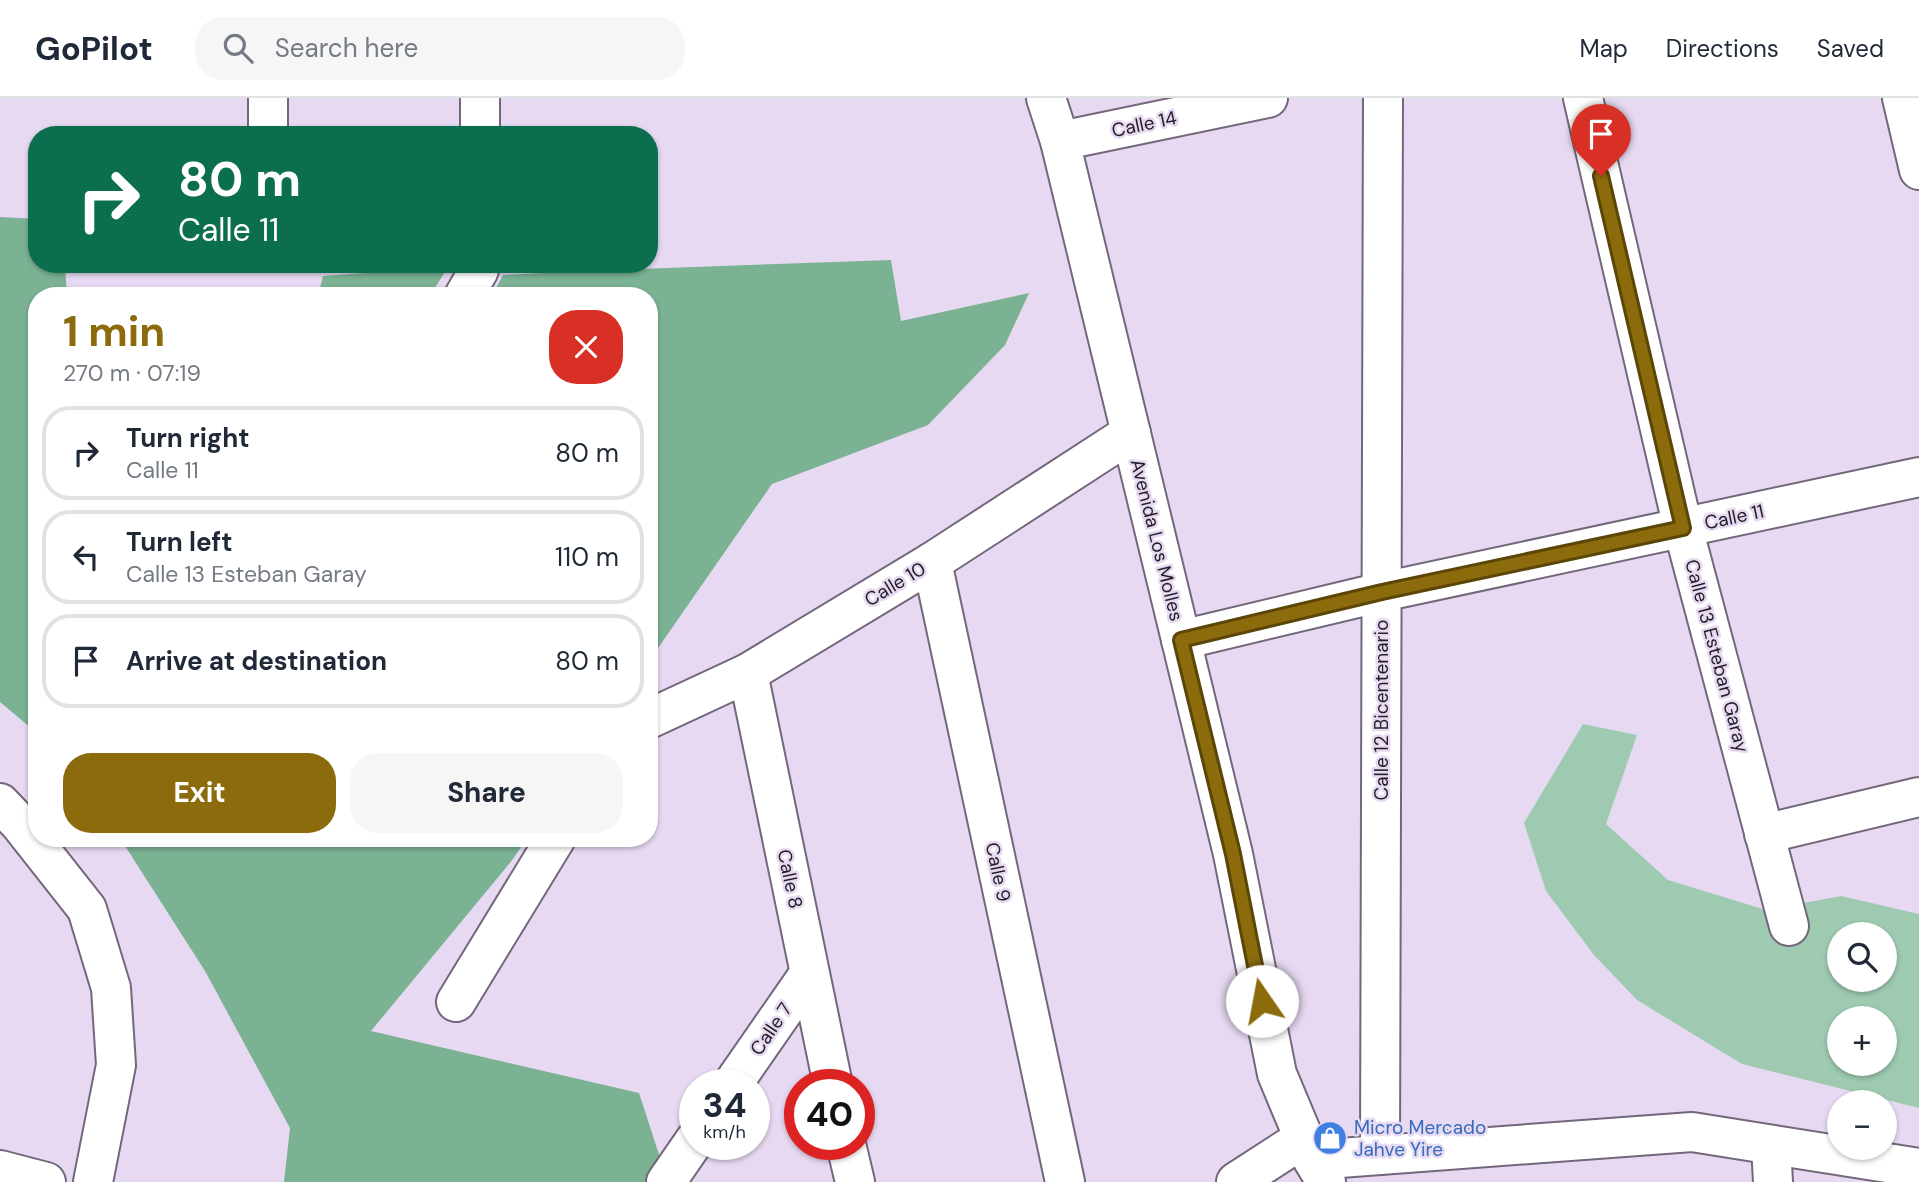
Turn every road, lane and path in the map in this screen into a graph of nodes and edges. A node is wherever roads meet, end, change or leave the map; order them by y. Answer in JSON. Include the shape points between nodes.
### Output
{"nodes":[{"id":1,"x":268,"y":98,"type":"edge"},
{"id":2,"x":480,"y":98,"type":"edge"},
{"id":3,"x":1046,"y":98,"type":"edge"},
{"id":4,"x":1268,"y":98,"type":"edge"},
{"id":5,"x":1383,"y":98,"type":"edge"},
{"id":6,"x":1583,"y":98,"type":"edge"},
{"id":7,"x":1902,"y":98,"type":"edge"},
{"id":8,"x":268,"y":126,"type":"edge"},
{"id":9,"x":480,"y":126,"type":"edge"},
{"id":10,"x":1060,"y":141,"type":"junction"},
{"id":11,"x":1919,"y":170,"type":"edge"},
{"id":12,"x":1131,"y":433,"type":"junction"},
{"id":13,"x":1919,"y":477,"type":"edge"},
{"id":14,"x":1683,"y":528,"type":"junction"},
{"id":15,"x":932,"y":562,"type":"junction"},
{"id":16,"x":1382,"y":592,"type":"junction"},
{"id":17,"x":1181,"y":640,"type":"junction"},
{"id":18,"x":748,"y":673,"type":"junction"},
{"id":19,"x":658,"y":715,"type":"edge"},
{"id":20,"x":1919,"y":797,"type":"edge"},
{"id":21,"x":7,"y":815,"type":"edge"},
{"id":22,"x":1764,"y":834,"type":"junction"},
{"id":23,"x":28,"y":840,"type":"edge"},
{"id":24,"x":34,"y":847,"type":"edge"},
{"id":25,"x":551,"y":847,"type":"edge"},
{"id":26,"x":1789,"y":926,"type":"dead end"},
{"id":27,"x":809,"y":974,"type":"junction"},
{"id":28,"x":456,"y":1002,"type":"dead end"},
{"id":29,"x":743,"y":1069,"type":"edge"},
{"id":30,"x":830,"y":1069,"type":"edge"},
{"id":31,"x":1380,"y":1155,"type":"junction"},
{"id":32,"x":681,"y":1160,"type":"edge"},
{"id":33,"x":850,"y":1160,"type":"edge"},
{"id":34,"x":1314,"y":1160,"type":"edge"},
{"id":35,"x":1772,"y":1163,"type":"edge"},
{"id":36,"x":1919,"y":1168,"type":"edge"},
{"id":37,"x":0,"y":1170,"type":"edge"},
{"id":38,"x":46,"y":1182,"type":"edge"},
{"id":39,"x":93,"y":1182,"type":"edge"},
{"id":40,"x":666,"y":1182,"type":"edge"},
{"id":41,"x":855,"y":1182,"type":"edge"},
{"id":42,"x":1065,"y":1182,"type":"edge"},
{"id":43,"x":1236,"y":1182,"type":"edge"}],
"edges":[{"from":1,"to":8,"type":"street"},
{"from":2,"to":9,"type":"street"},
{"from":3,"to":10,"type":"street","name":"Avenida Los Molles"},
{"from":4,"to":10,"type":"street","name":"Calle 14"},
{"from":5,"to":16,"type":"street","name":"Calle 12 Bicentenario"},
{"from":6,"to":14,"type":"street","name":"Calle 13 Esteban Garay"},
{"from":7,"to":11,"type":"street"},
{"from":10,"to":12,"type":"street","name":"Avenida Los Molles"},
{"from":12,"to":15,"type":"street","name":"Calle 10"},
{"from":12,"to":17,"type":"street","name":"Avenida Los Molles"},
{"from":13,"to":14,"type":"street","name":"Calle 11"},
{"from":14,"to":16,"type":"street","name":"Calle 11"},
{"from":14,"to":22,"type":"street","name":"Calle 13 Esteban Garay"},
{"from":15,"to":18,"type":"street","name":"Calle 10"},
{"from":15,"to":42,"type":"street","name":"Calle 9"},
{"from":16,"to":17,"type":"street","name":"Calle 11"},
{"from":16,"to":31,"type":"street","name":"Calle 12 Bicentenario"},
{"from":17,"to":34,"type":"street","name":"Avenida Los Molles","via":[[1233,854],[1277,1074]]},
{"from":18,"to":19,"type":"street","name":"Calle 10"},
{"from":18,"to":27,"type":"street","name":"Calle 8"},
{"from":20,"to":22,"type":"street"},
{"from":21,"to":23,"type":"street"},
{"from":22,"to":26,"type":"street","name":"Calle 13 Esteban Garay"},
{"from":24,"to":39,"type":"street","via":[[87,909],[111,988],[116,1065]]},
{"from":25,"to":28,"type":"street"},
{"from":27,"to":29,"type":"street","name":"Calle 7"},
{"from":27,"to":30,"type":"street","name":"Calle 8"},
{"from":31,"to":34,"type":"street"},
{"from":31,"to":35,"type":"street","via":[[1692,1132]]},
{"from":32,"to":40,"type":"street"},
{"from":33,"to":41,"type":"street"},
{"from":34,"to":43,"type":"street"},
{"from":35,"to":36,"type":"street"},
{"from":37,"to":38,"type":"street"}]}
